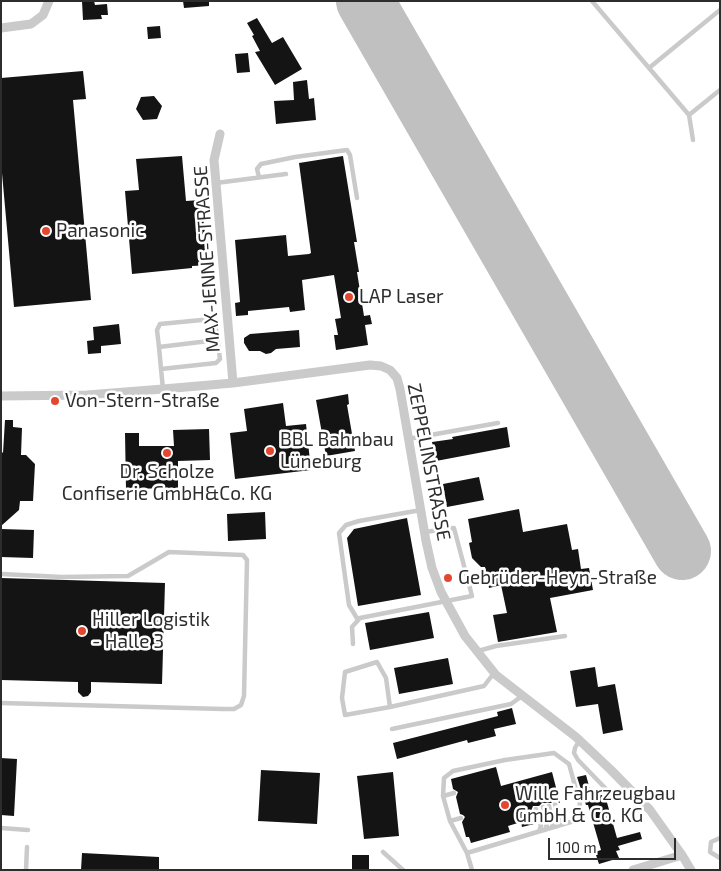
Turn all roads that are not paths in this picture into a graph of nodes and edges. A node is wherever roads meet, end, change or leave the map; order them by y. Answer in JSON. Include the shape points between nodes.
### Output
{"nodes":[{"id":1,"x":49,"y":1,"type":"edge"},
{"id":2,"x":592,"y":1,"type":"edge"},
{"id":3,"x":720,"y":10,"type":"edge"},
{"id":4,"x":1,"y":28,"type":"edge"},
{"id":5,"x":649,"y":68,"type":"junction"},
{"id":6,"x":720,"y":90,"type":"edge"},
{"id":7,"x":689,"y":114,"type":"junction"},
{"id":8,"x":220,"y":134,"type":"dead end"},
{"id":9,"x":693,"y":140,"type":"dead end"},
{"id":10,"x":286,"y":174,"type":"dead end"},
{"id":11,"x":259,"y":177,"type":"junction"},
{"id":12,"x":216,"y":183,"type":"junction"},
{"id":13,"x":357,"y":198,"type":"dead end"},
{"id":14,"x":218,"y":340,"type":"junction"},
{"id":15,"x":159,"y":347,"type":"junction"},
{"id":16,"x":161,"y":369,"type":"junction"},
{"id":17,"x":233,"y":382,"type":"junction"},
{"id":18,"x":163,"y":389,"type":"junction"},
{"id":19,"x":1,"y":396,"type":"edge"},
{"id":20,"x":498,"y":422,"type":"dead end"},
{"id":21,"x":408,"y":439,"type":"junction"},
{"id":22,"x":421,"y":510,"type":"junction"},
{"id":23,"x":425,"y":532,"type":"junction"},
{"id":24,"x":1,"y":574,"type":"edge"},
{"id":25,"x":445,"y":601,"type":"junction"},
{"id":26,"x":358,"y":620,"type":"junction"},
{"id":27,"x":565,"y":636,"type":"dead end"},
{"id":28,"x":353,"y":644,"type":"dead end"},
{"id":29,"x":476,"y":652,"type":"junction"},
{"id":30,"x":494,"y":672,"type":"junction"},
{"id":31,"x":522,"y":696,"type":"junction"},
{"id":32,"x":1,"y":703,"type":"edge"},
{"id":33,"x":390,"y":706,"type":"junction"},
{"id":34,"x":392,"y":729,"type":"dead end"},
{"id":35,"x":579,"y":741,"type":"junction"},
{"id":36,"x":454,"y":793,"type":"dead end"},
{"id":37,"x":634,"y":794,"type":"junction"},
{"id":38,"x":443,"y":796,"type":"junction"},
{"id":39,"x":555,"y":804,"type":"dead end"},
{"id":40,"x":549,"y":806,"type":"dead end"},
{"id":41,"x":543,"y":807,"type":"dead end"},
{"id":42,"x":536,"y":809,"type":"dead end"},
{"id":43,"x":461,"y":818,"type":"dead end"},
{"id":44,"x":450,"y":821,"type":"junction"},
{"id":45,"x":555,"y":827,"type":"junction"},
{"id":46,"x":1,"y":828,"type":"edge"},
{"id":47,"x":28,"y":830,"type":"dead end"},
{"id":48,"x":545,"y":830,"type":"junction"},
{"id":49,"x":539,"y":831,"type":"junction"},
{"id":50,"x":720,"y":838,"type":"edge"},
{"id":51,"x":27,"y":847,"type":"dead end"},
{"id":52,"x":383,"y":852,"type":"dead end"},
{"id":53,"x":467,"y":853,"type":"junction"},
{"id":54,"x":682,"y":854,"type":"junction"},
{"id":55,"x":720,"y":858,"type":"edge"},
{"id":56,"x":26,"y":870,"type":"edge"},
{"id":57,"x":403,"y":870,"type":"edge"},
{"id":58,"x":472,"y":870,"type":"edge"},
{"id":59,"x":633,"y":870,"type":"edge"},
{"id":60,"x":691,"y":870,"type":"edge"}],
"edges":[{"from":1,"to":4,"type":"street","via":[[43,15],[31,24]]},
{"from":2,"to":5,"type":"lane"},
{"from":3,"to":5,"type":"lane"},
{"from":5,"to":7,"type":"lane"},
{"from":6,"to":7,"type":"lane"},
{"from":7,"to":9,"type":"lane"},
{"from":8,"to":12,"type":"street","name":"MAX-JENNE-STRASSE","via":[[214,160]]},
{"from":10,"to":11,"type":"lane"},
{"from":11,"to":12,"type":"lane"},
{"from":11,"to":13,"type":"lane","via":[[257,169],[261,164],[347,150]]},
{"from":12,"to":17,"type":"street","name":"MAX-JENNE-STRASSE"},
{"from":14,"to":15,"type":"lane"},
{"from":14,"to":15,"type":"lane","via":[[212,319],[160,324],[157,330]]},
{"from":14,"to":16,"type":"lane","via":[[220,359],[216,363]]},
{"from":15,"to":16,"type":"lane"},
{"from":16,"to":18,"type":"lane"},
{"from":17,"to":18,"type":"street","name":"ZEPPELINSTRASSE"},
{"from":17,"to":21,"type":"street","name":"ZEPPELINSTRASSE","via":[[381,366],[397,378]]},
{"from":18,"to":19,"type":"street","name":"ZEPPELINSTRASSE","via":[[87,395]]},
{"from":20,"to":21,"type":"lane"},
{"from":21,"to":22,"type":"street","name":"ZEPPELINSTRASSE"},
{"from":22,"to":23,"type":"street","name":"ZEPPELINSTRASSE"},
{"from":22,"to":26,"type":"lane","via":[[360,521],[346,525],[339,533],[349,605]]},
{"from":23,"to":25,"type":"street","name":"ZEPPELINSTRASSE","via":[[432,568]]},
{"from":23,"to":25,"type":"lane","via":[[454,528],[472,596]]},
{"from":24,"to":32,"type":"lane","via":[[128,576],[169,552],[243,555],[248,560],[244,696],[241,705],[223,709]]},
{"from":25,"to":26,"type":"lane"},
{"from":25,"to":29,"type":"street","name":"ZEPPELINSTRASSE"},
{"from":26,"to":28,"type":"lane","via":[[352,627]]},
{"from":27,"to":29,"type":"lane"},
{"from":29,"to":30,"type":"street","name":"ZEPPELINSTRASSE"},
{"from":30,"to":31,"type":"street","name":"ZEPPELINSTRASSE"},
{"from":30,"to":33,"type":"lane","via":[[484,686]]},
{"from":31,"to":34,"type":"lane","via":[[512,704]]},
{"from":31,"to":35,"type":"street","name":"ZEPPELINSTRASSE"},
{"from":33,"to":33,"type":"lane","via":[[345,715],[342,698],[345,672],[377,662],[386,678]]},
{"from":35,"to":37,"type":"street","name":"ZEPPELINSTRASSE"},
{"from":35,"to":37,"type":"lane","via":[[574,753],[578,760],[615,797],[626,798]]},
{"from":36,"to":38,"type":"lane"},
{"from":37,"to":54,"type":"street","name":"ZEPPELINSTRASSE"},
{"from":38,"to":44,"type":"lane"},
{"from":38,"to":45,"type":"lane","via":[[444,778],[453,771],[554,753],[569,764],[580,804],[574,821]]},
{"from":39,"to":45,"type":"lane","via":[[559,820]]},
{"from":40,"to":45,"type":"lane"},
{"from":41,"to":48,"type":"lane","via":[[547,824]]},
{"from":42,"to":49,"type":"lane"},
{"from":43,"to":44,"type":"lane"},
{"from":44,"to":53,"type":"lane"},
{"from":45,"to":48,"type":"lane"},
{"from":46,"to":47,"type":"lane"},
{"from":48,"to":49,"type":"lane"},
{"from":49,"to":53,"type":"lane"},
{"from":50,"to":55,"type":"lane","via":[[711,842],[710,852]]},
{"from":51,"to":56,"type":"lane"},
{"from":52,"to":57,"type":"lane"},
{"from":53,"to":58,"type":"lane"},
{"from":54,"to":59,"type":"street"},
{"from":54,"to":60,"type":"street","name":"ZEPPELINSTRASSE"}]}
